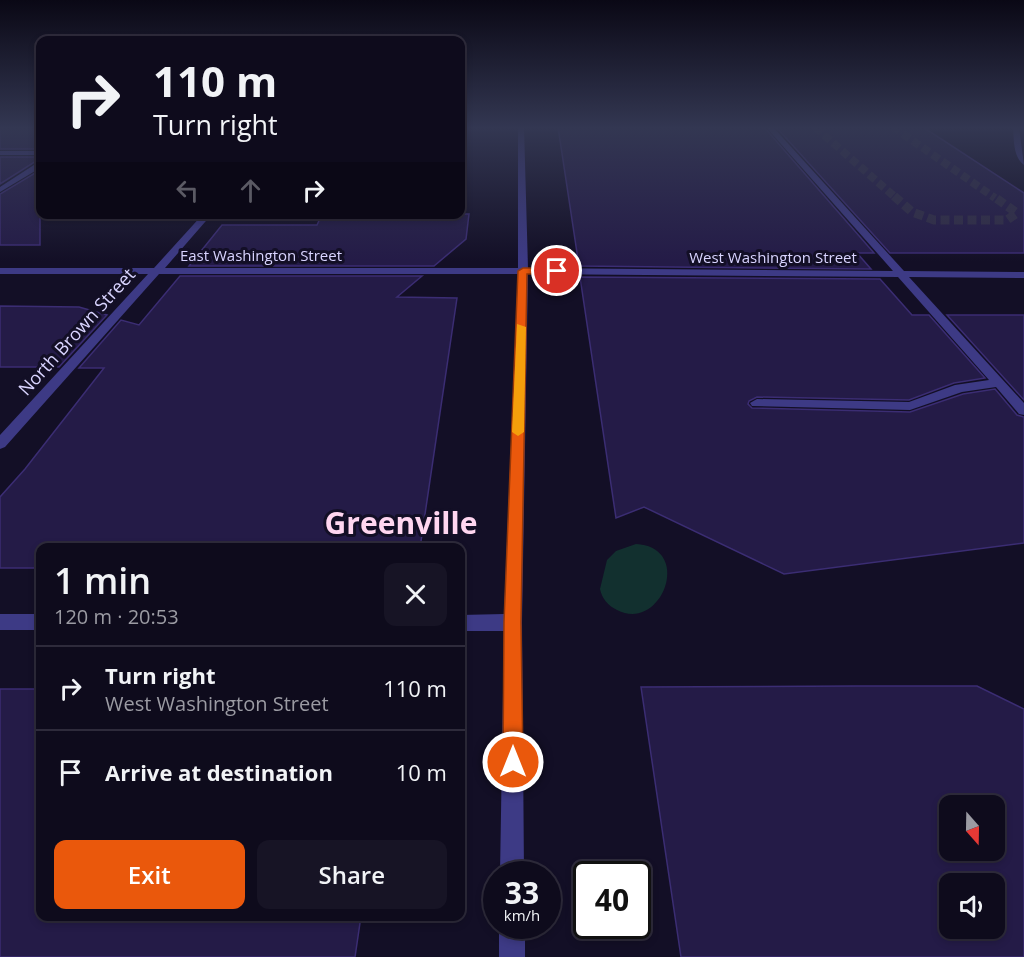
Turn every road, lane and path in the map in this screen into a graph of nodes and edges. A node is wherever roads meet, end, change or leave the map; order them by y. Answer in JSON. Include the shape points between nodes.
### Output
{"nodes":[{"id":1,"x":29,"y":172,"type":"edge"},
{"id":2,"x":522,"y":172,"type":"edge"},
{"id":3,"x":809,"y":172,"type":"edge"},
{"id":4,"x":0,"y":190,"type":"edge"},
{"id":5,"x":203,"y":219,"type":"edge"},
{"id":6,"x":0,"y":271,"type":"edge"},
{"id":7,"x":156,"y":271,"type":"junction"},
{"id":8,"x":523,"y":271,"type":"junction"},
{"id":9,"x":902,"y":274,"type":"junction"},
{"id":10,"x":1024,"y":275,"type":"edge"},
{"id":11,"x":999,"y":382,"type":"junction"},
{"id":12,"x":757,"y":403,"type":"dead end"},
{"id":13,"x":1024,"y":411,"type":"edge"},
{"id":14,"x":0,"y":444,"type":"edge"},
{"id":15,"x":0,"y":622,"type":"edge"},
{"id":16,"x":36,"y":622,"type":"edge"},
{"id":17,"x":513,"y":622,"type":"junction"},
{"id":18,"x":465,"y":623,"type":"edge"},
{"id":19,"x":512,"y":861,"type":"edge"},
{"id":20,"x":512,"y":939,"type":"edge"},
{"id":21,"x":512,"y":957,"type":"edge"}],
"edges":[{"from":1,"to":4,"type":"street"},
{"from":2,"to":8,"type":"street"},
{"from":3,"to":9,"type":"street"},
{"from":5,"to":7,"type":"street","name":"North Brown Street"},
{"from":6,"to":7,"type":"street","name":"East Washington Street"},
{"from":7,"to":8,"type":"street","name":"East Washington Street"},
{"from":7,"to":14,"type":"street","name":"North Brown Street"},
{"from":8,"to":9,"type":"street","name":"West Washington Street"},
{"from":8,"to":17,"type":"street"},
{"from":9,"to":10,"type":"street","name":"West Washington Street"},
{"from":9,"to":11,"type":"street"},
{"from":11,"to":12,"type":"street","via":[[960,388],[910,406]]},
{"from":11,"to":13,"type":"street"},
{"from":15,"to":16,"type":"street"},
{"from":17,"to":18,"type":"street"},
{"from":17,"to":19,"type":"street"},
{"from":20,"to":21,"type":"street"}]}
